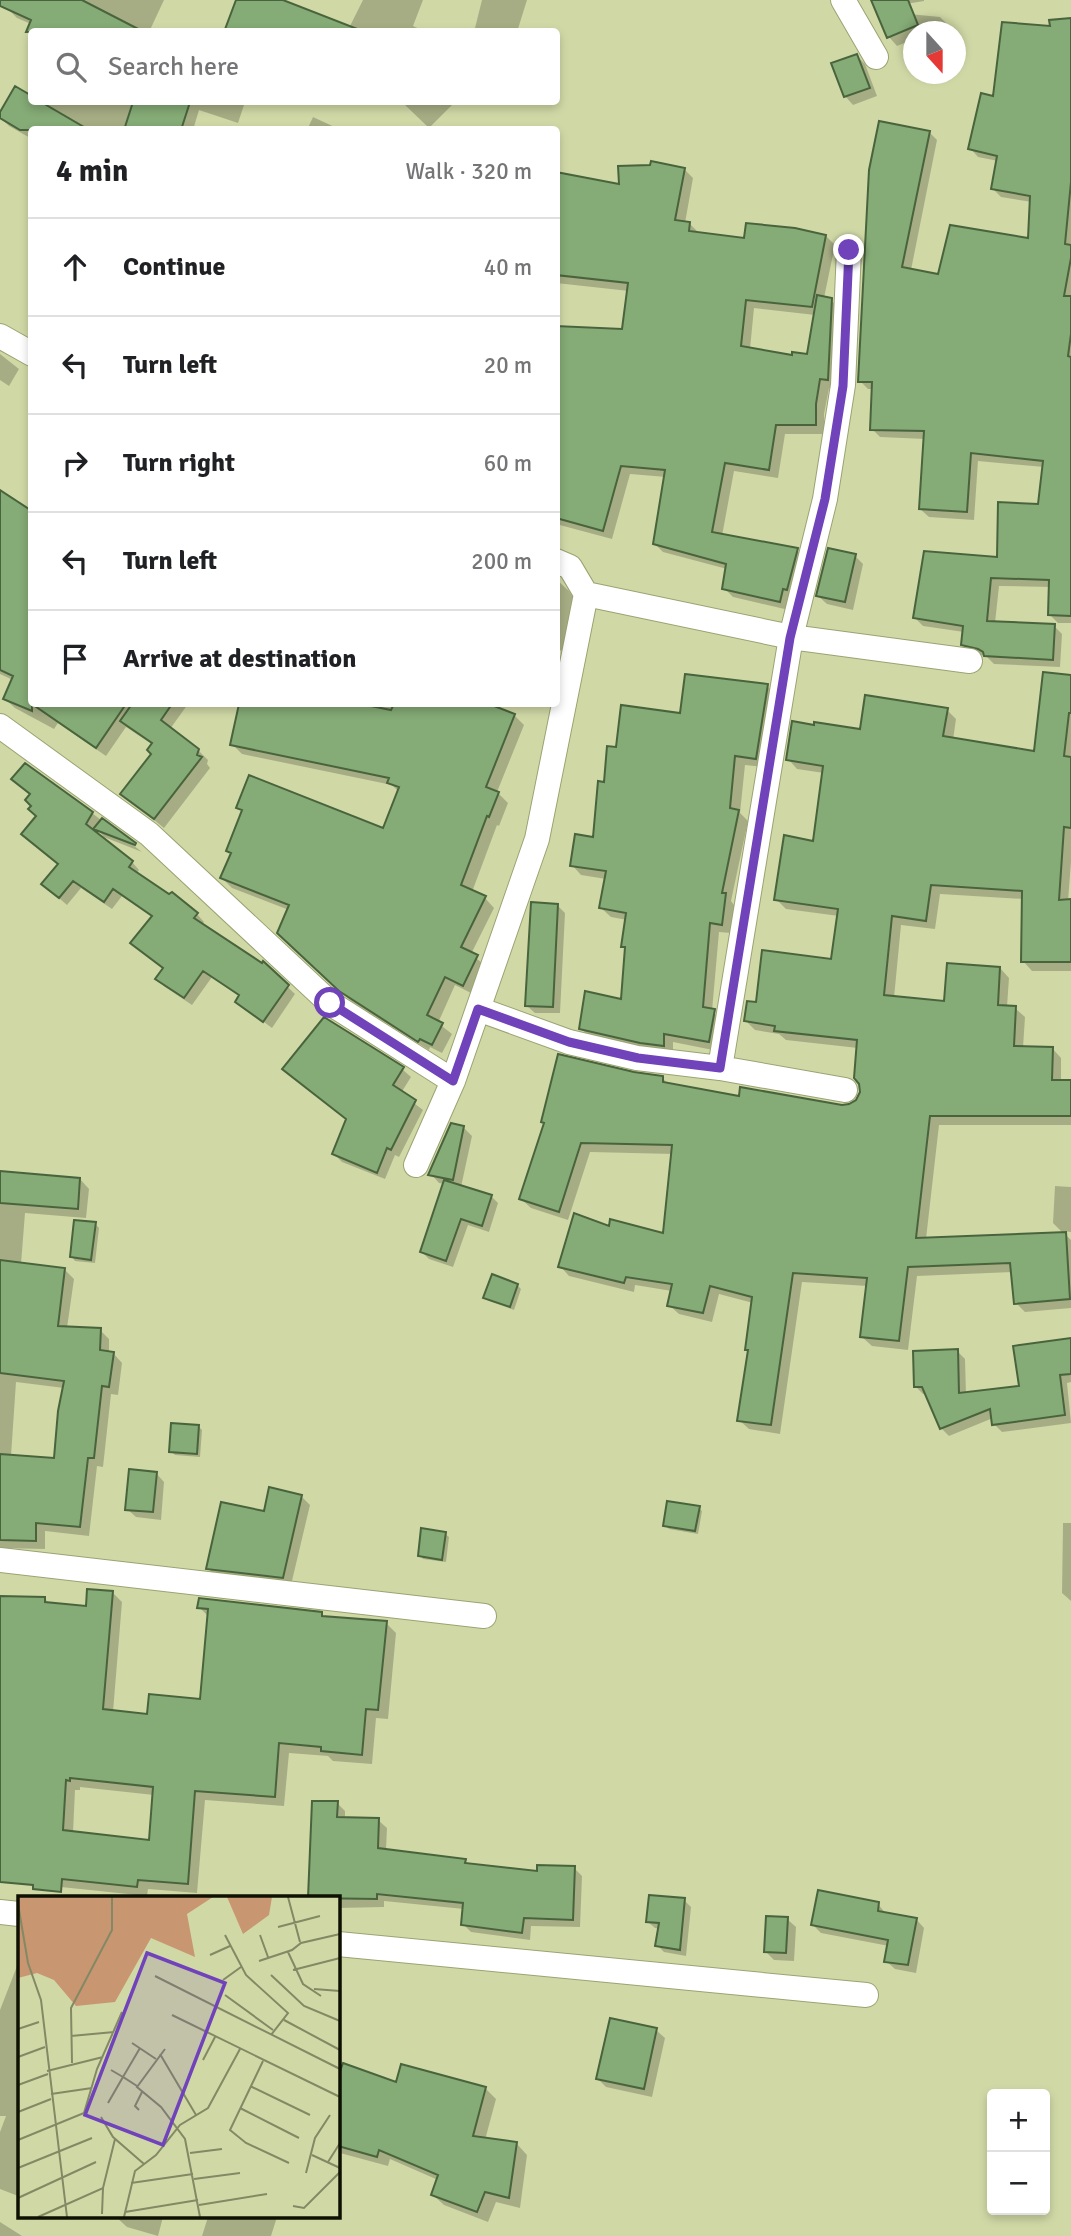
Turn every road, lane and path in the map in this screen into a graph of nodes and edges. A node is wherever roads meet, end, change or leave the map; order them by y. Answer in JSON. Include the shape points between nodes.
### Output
{"nodes":[{"id":1,"x":843,"y":0,"type":"edge"},
{"id":2,"x":876,"y":57,"type":"dead end"},
{"id":3,"x":849,"y":250,"type":"dead end"},
{"id":4,"x":0,"y":336,"type":"edge"},
{"id":5,"x":28,"y":352,"type":"edge"},
{"id":6,"x":560,"y":563,"type":"edge"},
{"id":7,"x":586,"y":594,"type":"junction"},
{"id":8,"x":790,"y":638,"type":"junction"},
{"id":9,"x":970,"y":661,"type":"dead end"},
{"id":10,"x":0,"y":726,"type":"edge"},
{"id":11,"x":478,"y":1009,"type":"junction"},
{"id":12,"x":720,"y":1068,"type":"junction"},
{"id":13,"x":453,"y":1081,"type":"junction"},
{"id":14,"x":845,"y":1090,"type":"dead end"},
{"id":15,"x":416,"y":1165,"type":"dead end"},
{"id":16,"x":0,"y":1560,"type":"edge"},
{"id":17,"x":484,"y":1616,"type":"dead end"},
{"id":18,"x":0,"y":1912,"type":"edge"},
{"id":19,"x":18,"y":1914,"type":"edge"},
{"id":20,"x":340,"y":1944,"type":"edge"},
{"id":21,"x":866,"y":1995,"type":"dead end"}],
"edges":[{"from":1,"to":2,"type":"street"},
{"from":3,"to":8,"type":"street","via":[[843,386],[825,499]]},
{"from":4,"to":5,"type":"street"},
{"from":6,"to":7,"type":"street","via":[[570,567]]},
{"from":7,"to":8,"type":"street"},
{"from":7,"to":11,"type":"street","via":[[537,839]]},
{"from":8,"to":9,"type":"street"},
{"from":8,"to":12,"type":"street"},
{"from":10,"to":13,"type":"street","via":[[149,834],[330,1003]]},
{"from":11,"to":12,"type":"street","via":[[569,1042],[638,1058]]},
{"from":11,"to":13,"type":"street"},
{"from":12,"to":14,"type":"street"},
{"from":13,"to":15,"type":"street"},
{"from":16,"to":17,"type":"street"},
{"from":18,"to":19,"type":"street"},
{"from":20,"to":21,"type":"street"}]}
